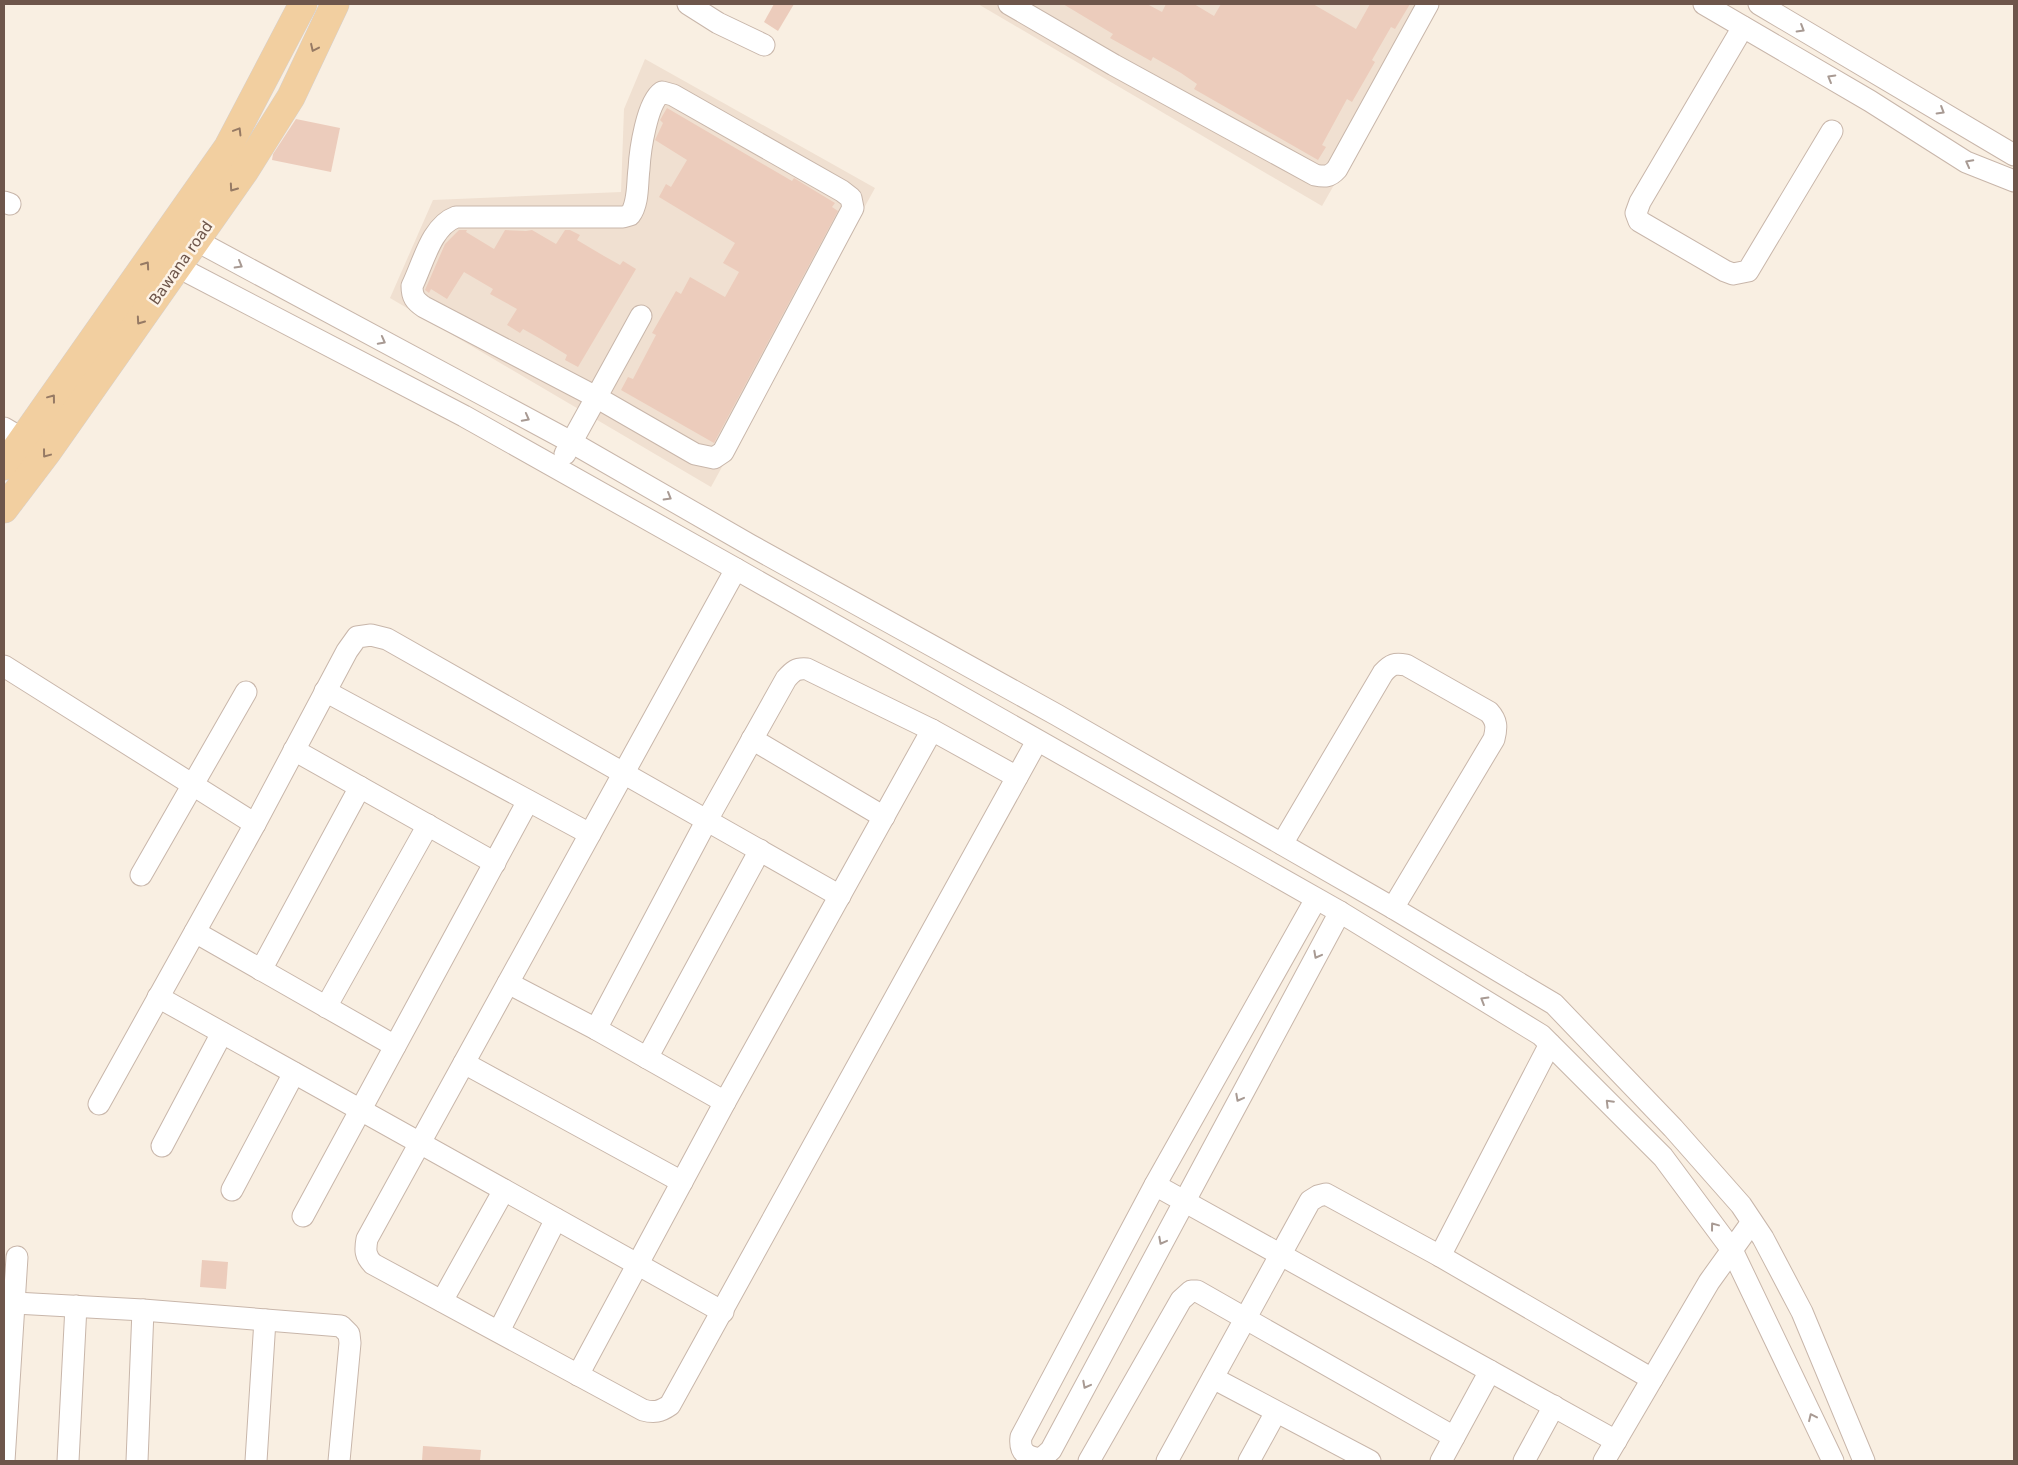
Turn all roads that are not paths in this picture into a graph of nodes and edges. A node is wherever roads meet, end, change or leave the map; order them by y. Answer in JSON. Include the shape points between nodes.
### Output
{"nodes":[{"id":1,"x":303,"y":4,"type":"edge"},
{"id":2,"x":335,"y":4,"type":"edge"},
{"id":3,"x":688,"y":4,"type":"edge"},
{"id":4,"x":1009,"y":4,"type":"edge"},
{"id":5,"x":1428,"y":4,"type":"edge"},
{"id":6,"x":1704,"y":4,"type":"edge"},
{"id":7,"x":1759,"y":4,"type":"edge"},
{"id":8,"x":1040,"y":11,"type":"edge"},
{"id":9,"x":1743,"y":27,"type":"junction"},
{"id":10,"x":764,"y":45,"type":"dead end"},
{"id":11,"x":1832,"y":131,"type":"dead end"},
{"id":12,"x":2014,"y":155,"type":"edge"},
{"id":13,"x":2014,"y":181,"type":"edge"},
{"id":14,"x":197,"y":240,"type":"junction"},
{"id":15,"x":178,"y":267,"type":"junction"},
{"id":16,"x":641,"y":316,"type":"dead end"},
{"id":17,"x":596,"y":397,"type":"junction"},
{"id":18,"x":571,"y":442,"type":"junction"},
{"id":19,"x":8,"y":450,"type":"edge"},
{"id":20,"x":557,"y":468,"type":"junction"},
{"id":21,"x":4,"y":509,"type":"edge"},
{"id":22,"x":736,"y":568,"type":"junction"},
{"id":23,"x":4,"y":666,"type":"edge"},
{"id":24,"x":325,"y":691,"type":"junction"},
{"id":25,"x":246,"y":692,"type":"dead end"},
{"id":26,"x":932,"y":730,"type":"junction"},
{"id":27,"x":752,"y":739,"type":"junction"},
{"id":28,"x":1037,"y":741,"type":"junction"},
{"id":29,"x":294,"y":750,"type":"junction"},
{"id":30,"x":624,"y":773,"type":"junction"},
{"id":31,"x":1017,"y":778,"type":"junction"},
{"id":32,"x":192,"y":785,"type":"junction"},
{"id":33,"x":360,"y":787,"type":"junction"},
{"id":34,"x":528,"y":801,"type":"junction"},
{"id":35,"x":884,"y":817,"type":"junction"},
{"id":36,"x":707,"y":820,"type":"junction"},
{"id":37,"x":255,"y":824,"type":"junction"},
{"id":38,"x":428,"y":825,"type":"junction"},
{"id":39,"x":590,"y":834,"type":"junction"},
{"id":40,"x":1282,"y":844,"type":"junction"},
{"id":41,"x":760,"y":850,"type":"junction"},
{"id":42,"x":495,"y":863,"type":"junction"},
{"id":43,"x":141,"y":875,"type":"dead end"},
{"id":44,"x":840,"y":896,"type":"junction"},
{"id":45,"x":1316,"y":899,"type":"junction"},
{"id":46,"x":1393,"y":908,"type":"junction"},
{"id":47,"x":1340,"y":912,"type":"junction"},
{"id":48,"x":195,"y":932,"type":"junction"},
{"id":49,"x":261,"y":970,"type":"junction"},
{"id":50,"x":508,"y":983,"type":"junction"},
{"id":51,"x":158,"y":997,"type":"junction"},
{"id":52,"x":326,"y":1007,"type":"junction"},
{"id":53,"x":596,"y":1029,"type":"junction"},
{"id":54,"x":222,"y":1033,"type":"junction"},
{"id":55,"x":1550,"y":1044,"type":"junction"},
{"id":56,"x":395,"y":1046,"type":"junction"},
{"id":57,"x":647,"y":1058,"type":"junction"},
{"id":58,"x":464,"y":1063,"type":"junction"},
{"id":59,"x":294,"y":1073,"type":"junction"},
{"id":60,"x":725,"y":1102,"type":"junction"},
{"id":61,"x":99,"y":1104,"type":"dead end"},
{"id":62,"x":360,"y":1110,"type":"junction"},
{"id":63,"x":420,"y":1144,"type":"junction"},
{"id":64,"x":162,"y":1146,"type":"dead end"},
{"id":65,"x":682,"y":1182,"type":"junction"},
{"id":66,"x":1155,"y":1185,"type":"junction"},
{"id":67,"x":232,"y":1190,"type":"dead end"},
{"id":68,"x":504,"y":1190,"type":"junction"},
{"id":69,"x":1184,"y":1201,"type":"junction"},
{"id":70,"x":303,"y":1216,"type":"dead end"},
{"id":71,"x":556,"y":1220,"type":"junction"},
{"id":72,"x":1752,"y":1222,"type":"junction"},
{"id":73,"x":1732,"y":1250,"type":"junction"},
{"id":74,"x":1281,"y":1255,"type":"junction"},
{"id":75,"x":1440,"y":1256,"type":"junction"},
{"id":76,"x":17,"y":1257,"type":"dead end"},
{"id":77,"x":637,"y":1265,"type":"junction"},
{"id":78,"x":442,"y":1301,"type":"junction"},
{"id":79,"x":15,"y":1303,"type":"junction"},
{"id":80,"x":76,"y":1306,"type":"junction"},
{"id":81,"x":143,"y":1310,"type":"junction"},
{"id":82,"x":723,"y":1312,"type":"junction"},
{"id":83,"x":1246,"y":1318,"type":"junction"},
{"id":84,"x":265,"y":1320,"type":"junction"},
{"id":85,"x":499,"y":1331,"type":"junction"},
{"id":86,"x":1490,"y":1371,"type":"junction"},
{"id":87,"x":578,"y":1375,"type":"junction"},
{"id":88,"x":1213,"y":1378,"type":"junction"},
{"id":89,"x":1652,"y":1379,"type":"junction"},
{"id":90,"x":1554,"y":1406,"type":"junction"},
{"id":91,"x":1276,"y":1412,"type":"junction"},
{"id":92,"x":1454,"y":1437,"type":"junction"},
{"id":93,"x":1616,"y":1441,"type":"junction"},
{"id":94,"x":4,"y":1459,"type":"edge"},
{"id":95,"x":1366,"y":1460,"type":"edge"},
{"id":96,"x":68,"y":1461,"type":"edge"},
{"id":97,"x":137,"y":1461,"type":"edge"},
{"id":98,"x":256,"y":1461,"type":"edge"},
{"id":99,"x":339,"y":1461,"type":"edge"},
{"id":100,"x":1089,"y":1461,"type":"edge"},
{"id":101,"x":1167,"y":1461,"type":"edge"},
{"id":102,"x":1249,"y":1461,"type":"edge"},
{"id":103,"x":1440,"y":1461,"type":"edge"},
{"id":104,"x":1524,"y":1461,"type":"edge"},
{"id":105,"x":1604,"y":1461,"type":"edge"},
{"id":106,"x":1833,"y":1461,"type":"edge"},
{"id":107,"x":1864,"y":1461,"type":"edge"}],
"edges":[{"from":19,"to":1,"type":"main road","name":"Bawana road","one_way":true,"via":[[65,382],[228,147]]},
{"from":2,"to":14,"type":"main road","name":"Bawana road","one_way":true,"via":[[291,97]]},
{"from":3,"to":10,"type":"street"},
{"from":4,"to":8,"type":"street"},
{"from":5,"to":8,"type":"street","via":[[1337,169],[1325,177],[1297,166]]},
{"from":6,"to":9,"type":"street"},
{"from":7,"to":12,"type":"street","one_way":true},
{"from":9,"to":11,"type":"street","via":[[1640,202],[1636,213],[1638,221],[1725,271],[1733,274],[1748,271]]},
{"from":13,"to":9,"type":"street","one_way":true,"via":[[1966,162]]},
{"from":14,"to":15,"type":"main road","name":"Bawana road"},
{"from":14,"to":18,"type":"street","one_way":true},
{"from":15,"to":20,"type":"street"},
{"from":15,"to":21,"type":"main road","name":"Bawana road","one_way":true},
{"from":16,"to":17,"type":"street"},
{"from":17,"to":17,"type":"street","via":[[695,454],[714,458],[723,452],[847,222],[852,208],[851,198],[673,95],[662,92],[652,102],[640,158],[636,202],[630,215],[456,218],[445,221],[412,286],[416,302]]},
{"from":17,"to":18,"type":"street"},
{"from":18,"to":20,"type":"street"},
{"from":18,"to":40,"type":"street","one_way":true},
{"from":20,"to":22,"type":"street"},
{"from":22,"to":28,"type":"street"},
{"from":22,"to":30,"type":"street"},
{"from":23,"to":32,"type":"street"},
{"from":24,"to":29,"type":"street"},
{"from":24,"to":30,"type":"street","via":[[357,637],[371,635],[387,640]]},
{"from":24,"to":34,"type":"street"},
{"from":25,"to":32,"type":"street"},
{"from":26,"to":27,"type":"street","via":[[799,668],[786,679]]},
{"from":26,"to":31,"type":"street"},
{"from":26,"to":35,"type":"street"},
{"from":27,"to":35,"type":"street"},
{"from":27,"to":36,"type":"street"},
{"from":28,"to":31,"type":"street"},
{"from":28,"to":45,"type":"street"},
{"from":29,"to":33,"type":"street"},
{"from":29,"to":37,"type":"street"},
{"from":30,"to":36,"type":"street"},
{"from":30,"to":39,"type":"street"},
{"from":31,"to":82,"type":"street"},
{"from":32,"to":37,"type":"street"},
{"from":32,"to":43,"type":"street"},
{"from":33,"to":38,"type":"street"},
{"from":33,"to":49,"type":"street"},
{"from":34,"to":39,"type":"street"},
{"from":34,"to":42,"type":"street"},
{"from":35,"to":44,"type":"street"},
{"from":36,"to":41,"type":"street"},
{"from":36,"to":53,"type":"street"},
{"from":37,"to":48,"type":"street"},
{"from":38,"to":42,"type":"street"},
{"from":38,"to":52,"type":"street"},
{"from":39,"to":50,"type":"street"},
{"from":40,"to":46,"type":"street"},
{"from":40,"to":46,"type":"street","via":[[1390,665],[1406,666],[1488,712],[1497,727],[1494,739]]},
{"from":41,"to":44,"type":"street"},
{"from":41,"to":57,"type":"street"},
{"from":42,"to":56,"type":"street"},
{"from":44,"to":60,"type":"street"},
{"from":45,"to":47,"type":"street"},
{"from":45,"to":66,"type":"street"},
{"from":46,"to":72,"type":"street","via":[[1554,1004],[1673,1128],[1741,1205]]},
{"from":55,"to":47,"type":"street","one_way":true,"via":[[1541,1035]]},
{"from":47,"to":69,"type":"street","one_way":true},
{"from":48,"to":49,"type":"street"},
{"from":48,"to":51,"type":"street"},
{"from":49,"to":52,"type":"street"},
{"from":50,"to":53,"type":"street"},
{"from":50,"to":58,"type":"street"},
{"from":51,"to":54,"type":"street"},
{"from":51,"to":61,"type":"street"},
{"from":52,"to":56,"type":"street"},
{"from":53,"to":57,"type":"street"},
{"from":54,"to":59,"type":"street"},
{"from":54,"to":64,"type":"street"},
{"from":73,"to":55,"type":"street","one_way":true,"via":[[1663,1157]]},
{"from":55,"to":75,"type":"street"},
{"from":56,"to":62,"type":"street"},
{"from":57,"to":60,"type":"street"},
{"from":58,"to":63,"type":"street"},
{"from":58,"to":65,"type":"street"},
{"from":59,"to":62,"type":"street"},
{"from":59,"to":67,"type":"street"},
{"from":60,"to":65,"type":"street"},
{"from":62,"to":63,"type":"street"},
{"from":62,"to":70,"type":"street"},
{"from":63,"to":68,"type":"street"},
{"from":63,"to":78,"type":"street","via":[[367,1239],[367,1258]]},
{"from":65,"to":77,"type":"street"},
{"from":66,"to":69,"type":"street"},
{"from":69,"to":66,"type":"street","one_way":true,"via":[[1051,1450],[1041,1459],[1023,1453],[1021,1437]]},
{"from":68,"to":71,"type":"street"},
{"from":68,"to":78,"type":"street"},
{"from":69,"to":74,"type":"street"},
{"from":71,"to":77,"type":"street"},
{"from":71,"to":85,"type":"street"},
{"from":72,"to":73,"type":"street"},
{"from":72,"to":107,"type":"street","via":[[1764,1238],[1802,1312]]},
{"from":73,"to":89,"type":"street","via":[[1709,1282]]},
{"from":106,"to":73,"type":"street","one_way":true},
{"from":74,"to":75,"type":"street","via":[[1310,1201],[1326,1194]]},
{"from":74,"to":83,"type":"street"},
{"from":74,"to":86,"type":"street"},
{"from":75,"to":89,"type":"street"},
{"from":76,"to":79,"type":"street"},
{"from":77,"to":82,"type":"street"},
{"from":77,"to":87,"type":"street"},
{"from":78,"to":85,"type":"street"},
{"from":79,"to":80,"type":"street"},
{"from":79,"to":94,"type":"street"},
{"from":80,"to":81,"type":"street"},
{"from":80,"to":96,"type":"street"},
{"from":81,"to":84,"type":"street"},
{"from":81,"to":97,"type":"street"},
{"from":82,"to":87,"type":"street","via":[[677,1396],[662,1411],[652,1413],[643,1410]]},
{"from":83,"to":88,"type":"street"},
{"from":83,"to":92,"type":"street"},
{"from":83,"to":100,"type":"street","via":[[1197,1291],[1186,1293]]},
{"from":84,"to":98,"type":"street"},
{"from":84,"to":99,"type":"street","via":[[331,1323],[341,1326],[349,1334]]},
{"from":85,"to":87,"type":"street"},
{"from":86,"to":90,"type":"street"},
{"from":86,"to":92,"type":"street"},
{"from":88,"to":91,"type":"street"},
{"from":88,"to":101,"type":"street"},
{"from":89,"to":93,"type":"street"},
{"from":90,"to":93,"type":"street"},
{"from":90,"to":104,"type":"street"},
{"from":91,"to":95,"type":"street"},
{"from":91,"to":102,"type":"street"},
{"from":92,"to":103,"type":"street"},
{"from":93,"to":105,"type":"street"}]}
